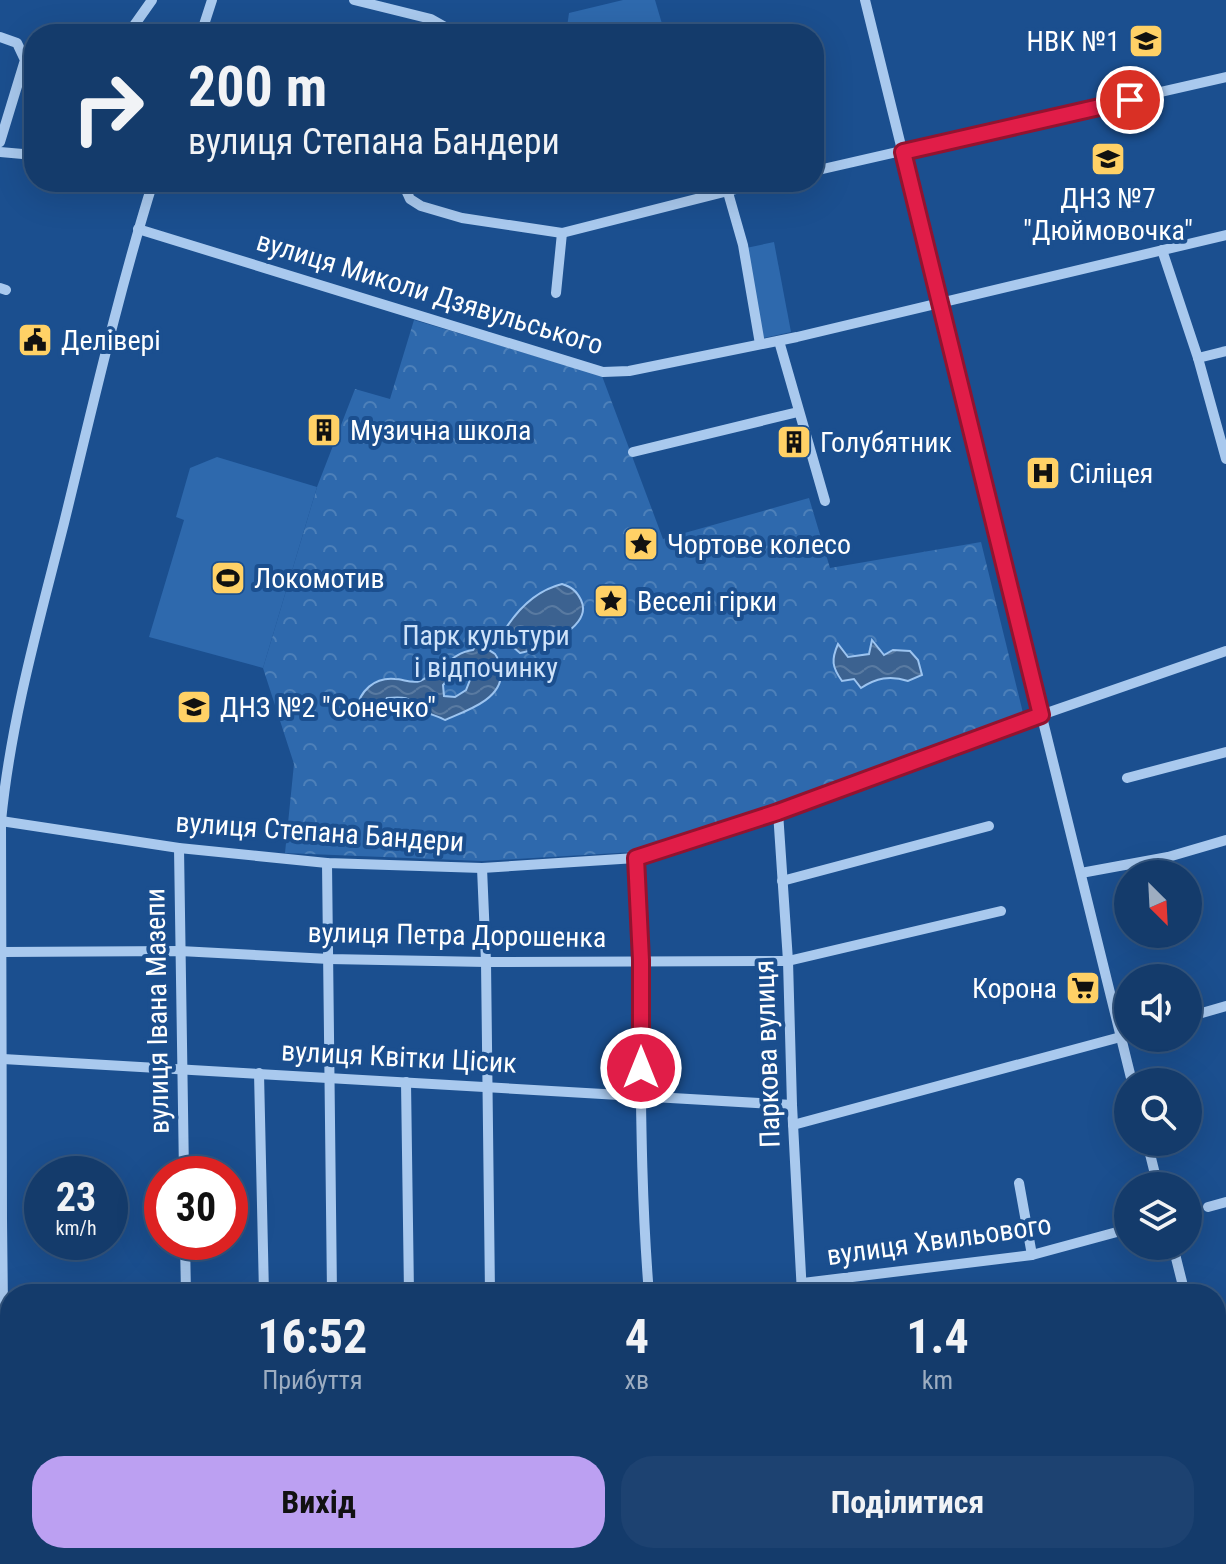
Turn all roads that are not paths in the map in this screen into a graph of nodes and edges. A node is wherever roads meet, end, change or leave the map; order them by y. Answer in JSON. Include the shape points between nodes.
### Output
{"nodes":[{"id":1,"x":152,"y":0,"type":"edge"},
{"id":2,"x":212,"y":0,"type":"edge"},
{"id":3,"x":354,"y":0,"type":"edge"},
{"id":4,"x":865,"y":0,"type":"edge"},
{"id":5,"x":135,"y":24,"type":"edge"},
{"id":6,"x":204,"y":24,"type":"edge"},
{"id":7,"x":437,"y":24,"type":"edge"},
{"id":8,"x":0,"y":37,"type":"edge"},
{"id":9,"x":22,"y":48,"type":"joint"},
{"id":10,"x":1226,"y":77,"type":"edge"},
{"id":11,"x":0,"y":142,"type":"edge"},
{"id":12,"x":0,"y":152,"type":"edge"},
{"id":13,"x":903,"y":152,"type":"junction"},
{"id":14,"x":24,"y":154,"type":"edge"},
{"id":15,"x":824,"y":169,"type":"edge"},
{"id":16,"x":150,"y":192,"type":"edge"},
{"id":17,"x":407,"y":192,"type":"edge"},
{"id":18,"x":705,"y":192,"type":"edge"},
{"id":19,"x":728,"y":192,"type":"edge"},
{"id":20,"x":138,"y":229,"type":"junction"},
{"id":21,"x":562,"y":233,"type":"junction"},
{"id":22,"x":1226,"y":235,"type":"edge"},
{"id":23,"x":1162,"y":250,"type":"junction"},
{"id":24,"x":556,"y":293,"type":"dead end"},
{"id":25,"x":940,"y":302,"type":"junction"},
{"id":26,"x":779,"y":341,"type":"junction"},
{"id":27,"x":760,"y":344,"type":"junction"},
{"id":28,"x":1226,"y":351,"type":"edge"},
{"id":29,"x":1198,"y":358,"type":"junction"},
{"id":30,"x":798,"y":412,"type":"junction"},
{"id":31,"x":633,"y":452,"type":"dead end"},
{"id":32,"x":1226,"y":459,"type":"edge"},
{"id":33,"x":825,"y":501,"type":"dead end"},
{"id":34,"x":1226,"y":651,"type":"edge"},
{"id":35,"x":1041,"y":715,"type":"junction"},
{"id":36,"x":1226,"y":752,"type":"edge"},
{"id":37,"x":1127,"y":778,"type":"dead end"},
{"id":38,"x":778,"y":812,"type":"junction"},
{"id":39,"x":1,"y":821,"type":"edge"},
{"id":40,"x":989,"y":826,"type":"dead end"},
{"id":41,"x":1226,"y":840,"type":"edge"},
{"id":42,"x":179,"y":848,"type":"junction"},
{"id":43,"x":636,"y":858,"type":"junction"},
{"id":44,"x":327,"y":863,"type":"junction"},
{"id":45,"x":482,"y":868,"type":"junction"},
{"id":46,"x":1081,"y":873,"type":"junction"},
{"id":47,"x":782,"y":881,"type":"junction"},
{"id":48,"x":1001,"y":911,"type":"dead end"},
{"id":49,"x":180,"y":951,"type":"junction"},
{"id":50,"x":3,"y":952,"type":"junction"},
{"id":51,"x":329,"y":959,"type":"junction"},
{"id":52,"x":641,"y":960,"type":"junction"},
{"id":53,"x":788,"y":961,"type":"junction"},
{"id":54,"x":486,"y":962,"type":"junction"},
{"id":55,"x":1114,"y":998,"type":"edge"},
{"id":56,"x":1226,"y":1006,"type":"edge"},
{"id":57,"x":1202,"y":1013,"type":"edge"},
{"id":58,"x":1114,"y":1039,"type":"edge"},
{"id":59,"x":2,"y":1052,"type":"edge"},
{"id":60,"x":182,"y":1070,"type":"junction"},
{"id":61,"x":259,"y":1073,"type":"junction"},
{"id":62,"x":330,"y":1077,"type":"junction"},
{"id":63,"x":406,"y":1082,"type":"junction"},
{"id":64,"x":487,"y":1087,"type":"junction"},
{"id":65,"x":640,"y":1095,"type":"junction"},
{"id":66,"x":792,"y":1105,"type":"junction"},
{"id":67,"x":793,"y":1125,"type":"junction"},
{"id":68,"x":184,"y":1156,"type":"edge"},
{"id":69,"x":1019,"y":1183,"type":"dead end"},
{"id":70,"x":1226,"y":1202,"type":"edge"},
{"id":71,"x":1202,"y":1209,"type":"edge"},
{"id":72,"x":1114,"y":1233,"type":"edge"},
{"id":73,"x":1032,"y":1255,"type":"junction"},
{"id":74,"x":185,"y":1260,"type":"edge"},
{"id":75,"x":1176,"y":1260,"type":"edge"},
{"id":76,"x":3,"y":1284,"type":"edge"},
{"id":77,"x":186,"y":1284,"type":"edge"},
{"id":78,"x":264,"y":1284,"type":"edge"},
{"id":79,"x":332,"y":1284,"type":"edge"},
{"id":80,"x":409,"y":1284,"type":"edge"},
{"id":81,"x":490,"y":1284,"type":"edge"},
{"id":82,"x":648,"y":1284,"type":"edge"},
{"id":83,"x":802,"y":1284,"type":"edge"},
{"id":84,"x":836,"y":1284,"type":"edge"},
{"id":85,"x":1182,"y":1284,"type":"edge"}],
"edges":[{"from":1,"to":5,"type":"street"},
{"from":2,"to":6,"type":"street"},
{"from":3,"to":7,"type":"street"},
{"from":4,"to":13,"type":"street"},
{"from":8,"to":9,"type":"street"},
{"from":9,"to":11,"type":"street","via":[[24,66]]},
{"from":10,"to":13,"type":"street"},
{"from":12,"to":14,"type":"street"},
{"from":13,"to":15,"type":"street"},
{"from":13,"to":25,"type":"street"},
{"from":16,"to":20,"type":"street"},
{"from":17,"to":21,"type":"street","via":[[421,206],[462,218]]},
{"from":18,"to":21,"type":"street"},
{"from":19,"to":27,"type":"street"},
{"from":20,"to":27,"type":"street","name":"вулиця Миколи Дзявульського","via":[[603,372]]},
{"from":20,"to":39,"type":"street","via":[[24,681]]},
{"from":21,"to":24,"type":"street"},
{"from":22,"to":23,"type":"street","name":"вулиця Миколи Дзявульського"},
{"from":23,"to":25,"type":"street","name":"вулиця Миколи Дзявульського"},
{"from":23,"to":29,"type":"street"},
{"from":25,"to":26,"type":"street","name":"вулиця Миколи Дзявульського"},
{"from":25,"to":35,"type":"street"},
{"from":26,"to":27,"type":"street","name":"вулиця Миколи Дзявульського"},
{"from":26,"to":30,"type":"street"},
{"from":28,"to":29,"type":"street"},
{"from":29,"to":32,"type":"street"},
{"from":30,"to":31,"type":"street"},
{"from":30,"to":33,"type":"street"},
{"from":34,"to":35,"type":"street","name":"вулиця Степана Бандери"},
{"from":35,"to":38,"type":"street","name":"вулиця Степана Бандери"},
{"from":35,"to":46,"type":"street"},
{"from":36,"to":37,"type":"street"},
{"from":38,"to":43,"type":"street","name":"вулиця Степана Бандери"},
{"from":38,"to":47,"type":"street","name":"Паркова вулиця"},
{"from":39,"to":42,"type":"street","name":"вулиця Степана Бандери"},
{"from":39,"to":50,"type":"street"},
{"from":40,"to":47,"type":"street"},
{"from":41,"to":46,"type":"street"},
{"from":42,"to":44,"type":"street","name":"вулиця Степана Бандери"},
{"from":42,"to":49,"type":"street","name":"вулиця Івана Мазепи"},
{"from":43,"to":45,"type":"street","name":"вулиця Степана Бандери"},
{"from":43,"to":52,"type":"street"},
{"from":44,"to":45,"type":"street","name":"вулиця Степана Бандери"},
{"from":44,"to":51,"type":"street"},
{"from":45,"to":54,"type":"street"},
{"from":46,"to":55,"type":"street"},
{"from":47,"to":53,"type":"street","name":"Паркова вулиця"},
{"from":48,"to":53,"type":"street","name":"вулиця Петра Дорошенка"},
{"from":49,"to":50,"type":"street","name":"вулиця Петра Дорошенка"},
{"from":49,"to":51,"type":"street","name":"вулиця Петра Дорошенка"},
{"from":49,"to":60,"type":"street","name":"вулиця Івана Мазепи"},
{"from":50,"to":59,"type":"street"},
{"from":51,"to":54,"type":"street","name":"вулиця Петра Дорошенка"},
{"from":51,"to":62,"type":"street"},
{"from":52,"to":53,"type":"street","name":"вулиця Петра Дорошенка"},
{"from":52,"to":54,"type":"street","name":"вулиця Петра Дорошенка"},
{"from":52,"to":65,"type":"street"},
{"from":53,"to":66,"type":"street","name":"Паркова вулиця"},
{"from":54,"to":64,"type":"street"},
{"from":56,"to":57,"type":"street"},
{"from":58,"to":67,"type":"street"},
{"from":59,"to":60,"type":"street","name":"вулиця Квітки Цісик"},
{"from":59,"to":76,"type":"street"},
{"from":60,"to":61,"type":"street","name":"вулиця Квітки Цісик"},
{"from":60,"to":68,"type":"street","name":"вулиця Івана Мазепи"},
{"from":61,"to":62,"type":"street","name":"вулиця Квітки Цісик"},
{"from":61,"to":78,"type":"street"},
{"from":62,"to":63,"type":"street","name":"вулиця Квітки Цісик"},
{"from":62,"to":79,"type":"street"},
{"from":63,"to":64,"type":"street","name":"вулиця Квітки Цісик"},
{"from":63,"to":80,"type":"street"},
{"from":64,"to":65,"type":"street","name":"вулиця Квітки Цісик"},
{"from":64,"to":81,"type":"street"},
{"from":65,"to":66,"type":"street","name":"вулиця Квітки Цісик"},
{"from":65,"to":82,"type":"street"},
{"from":66,"to":67,"type":"street","name":"Паркова вулиця"},
{"from":67,"to":83,"type":"street","name":"Паркова вулиця"},
{"from":69,"to":73,"type":"street"},
{"from":70,"to":71,"type":"street"},
{"from":72,"to":73,"type":"street","name":"вулиця Хвильового"},
{"from":73,"to":84,"type":"street","name":"вулиця Хвильового"},
{"from":74,"to":77,"type":"street"},
{"from":75,"to":85,"type":"street"}]}
